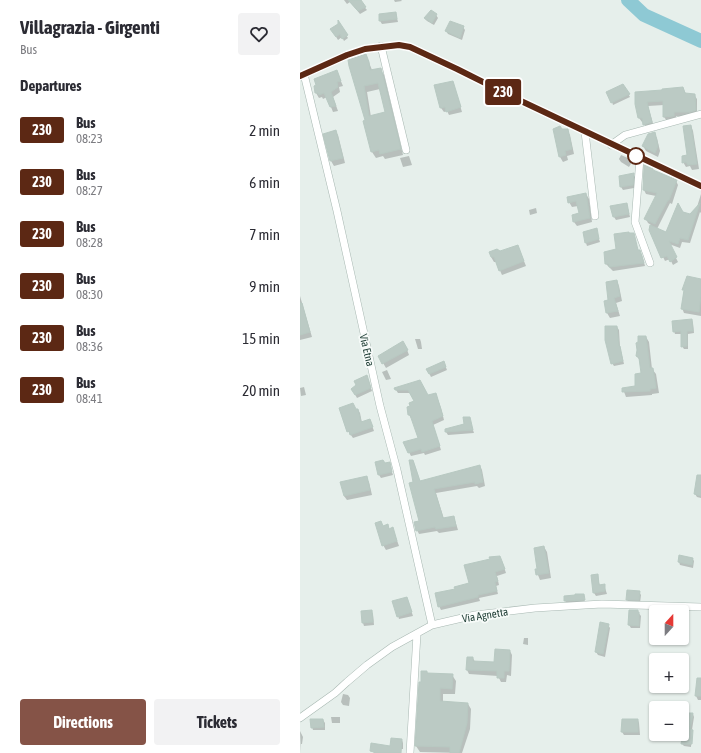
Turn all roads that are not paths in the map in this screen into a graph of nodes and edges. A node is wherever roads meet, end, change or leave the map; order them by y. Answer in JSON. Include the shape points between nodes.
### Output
{"nodes":[{"id":1,"x":381,"y":46,"type":"junction"},
{"id":2,"x":302,"y":75,"type":"edge"},
{"id":3,"x":701,"y":114,"type":"edge"},
{"id":4,"x":585,"y":132,"type":"junction"},
{"id":5,"x":611,"y":144,"type":"junction"},
{"id":6,"x":406,"y":150,"type":"dead end"},
{"id":7,"x":640,"y":158,"type":"junction"},
{"id":8,"x":701,"y":186,"type":"edge"},
{"id":9,"x":595,"y":216,"type":"dead end"},
{"id":10,"x":650,"y":263,"type":"dead end"},
{"id":11,"x":701,"y":607,"type":"edge"},
{"id":12,"x":432,"y":625,"type":"junction"},
{"id":13,"x":416,"y":634,"type":"junction"},
{"id":14,"x":300,"y":718,"type":"edge"},
{"id":15,"x":410,"y":753,"type":"edge"}],
"edges":[{"from":1,"to":2,"type":"street","via":[[347,55]]},
{"from":1,"to":4,"type":"street","via":[[410,47]]},
{"from":1,"to":6,"type":"street"},
{"from":2,"to":12,"type":"street","name":"Via Etna","via":[[337,211]]},
{"from":3,"to":5,"type":"street","via":[[625,135]]},
{"from":4,"to":5,"type":"street"},
{"from":4,"to":9,"type":"street"},
{"from":5,"to":7,"type":"street"},
{"from":7,"to":8,"type":"street"},
{"from":7,"to":10,"type":"street","via":[[635,222]]},
{"from":11,"to":12,"type":"street","name":"Via Agnetta","via":[[602,604],[535,608],[475,615]]},
{"from":12,"to":13,"type":"street","name":"Via Agnetta"},
{"from":13,"to":14,"type":"street","name":"Via Agnetta","via":[[367,665],[335,693]]},
{"from":13,"to":15,"type":"street"}]}
